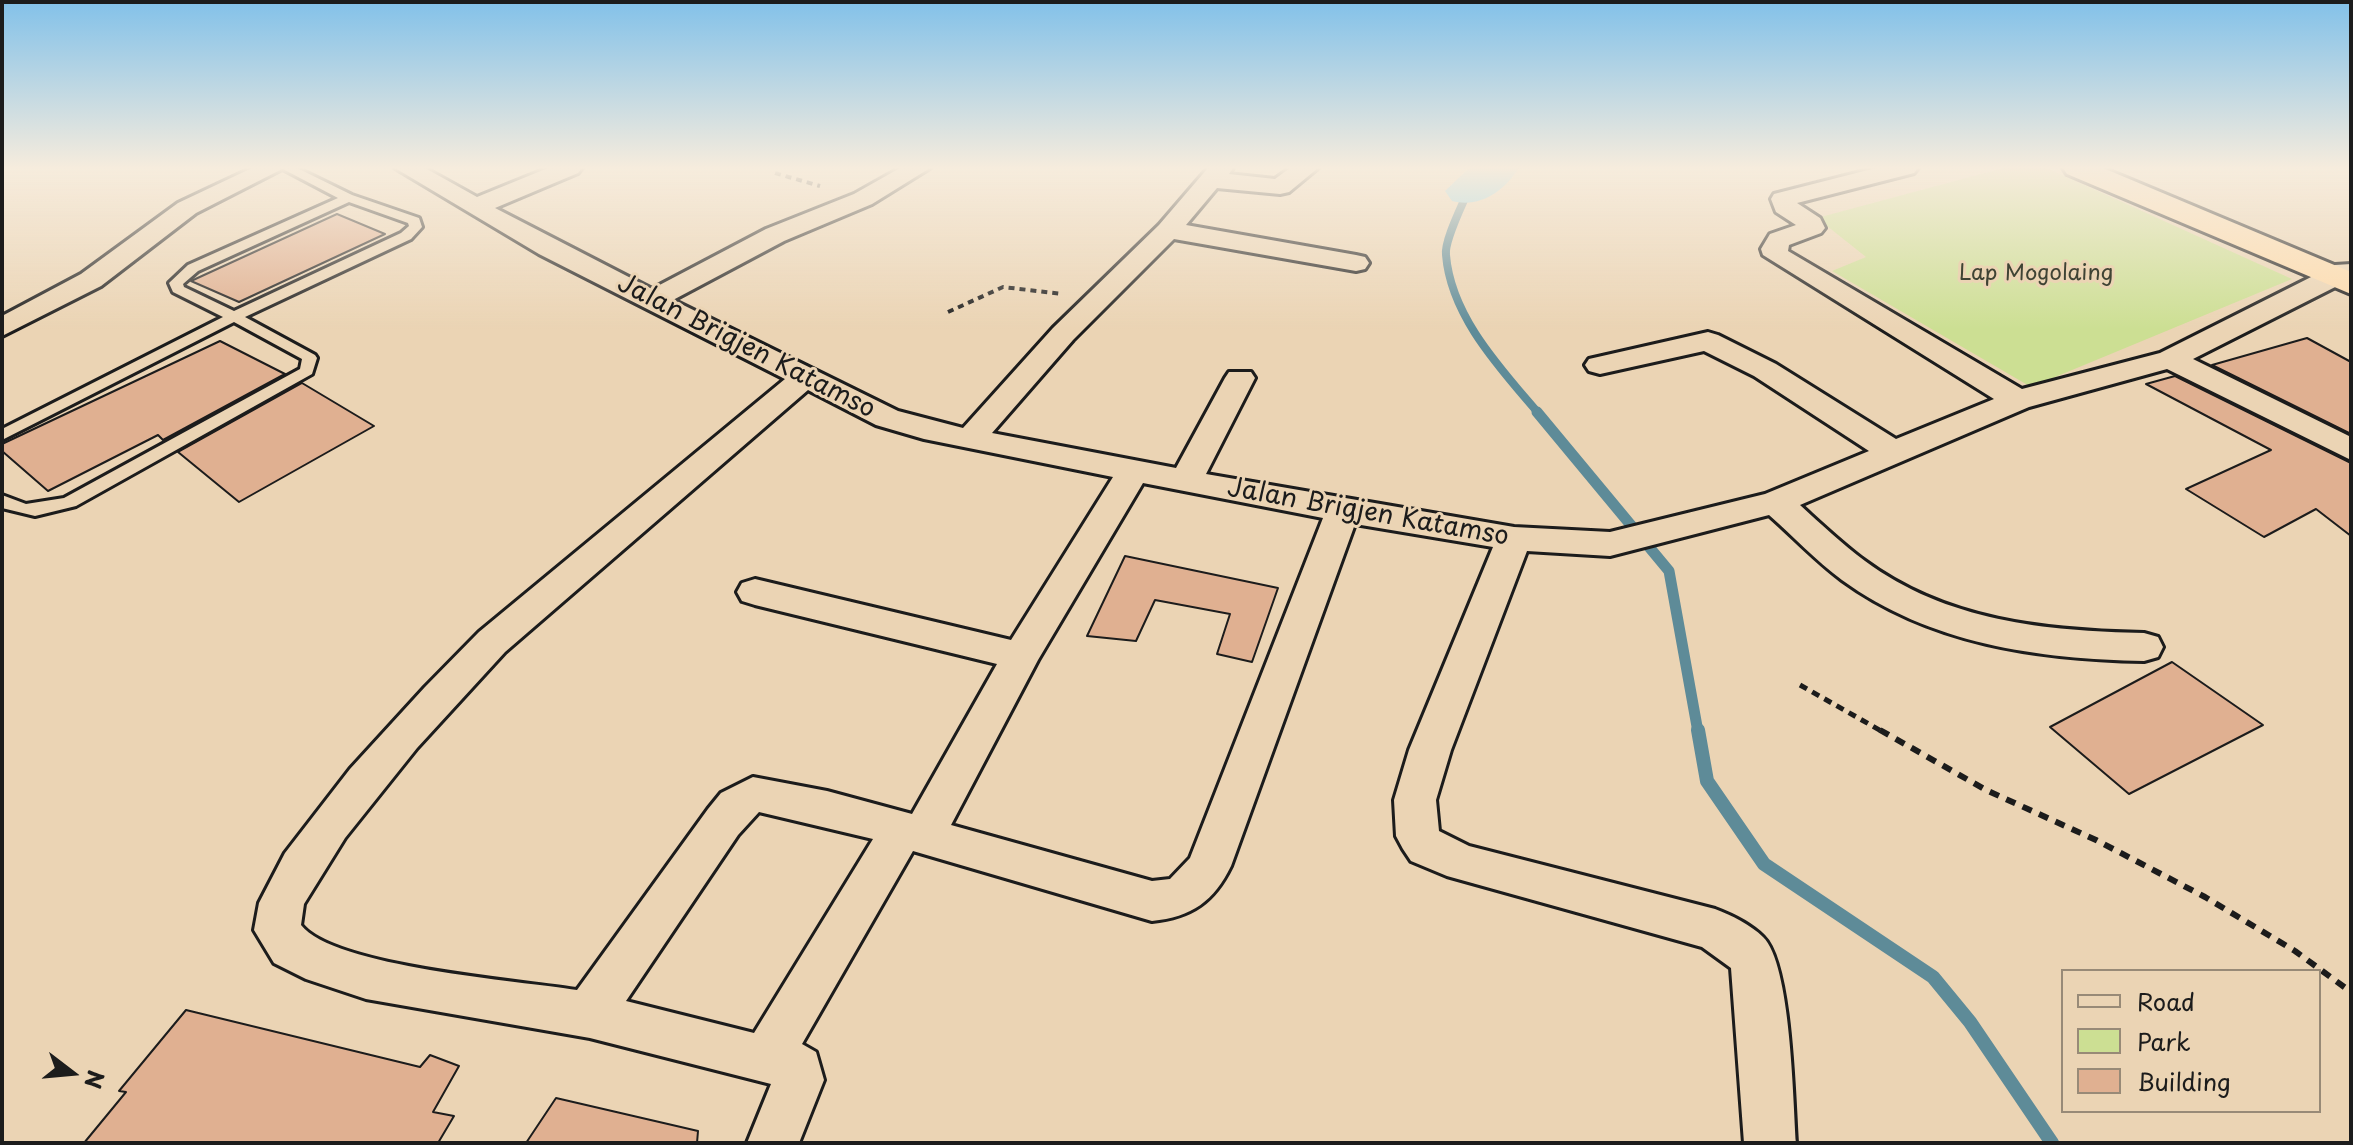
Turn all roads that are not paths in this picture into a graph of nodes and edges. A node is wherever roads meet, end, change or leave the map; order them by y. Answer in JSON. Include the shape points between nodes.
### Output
{"nodes":[{"id":1,"x":170,"y":221,"type":"edge"},
{"id":2,"x":296,"y":221,"type":"edge"},
{"id":3,"x":414,"y":221,"type":"edge"},
{"id":4,"x":501,"y":221,"type":"edge"},
{"id":5,"x":808,"y":221,"type":"edge"},
{"id":6,"x":1175,"y":221,"type":"edge"},
{"id":7,"x":1808,"y":221,"type":"edge"},
{"id":8,"x":2210,"y":221,"type":"edge"},
{"id":9,"x":2221,"y":221,"type":"edge"},
{"id":10,"x":1168,"y":230,"type":"junction"},
{"id":11,"x":1356,"y":263,"type":"dead end"},
{"id":12,"x":2345,"y":276,"type":"edge"},
{"id":13,"x":654,"y":299,"type":"junction"},
{"id":14,"x":235,"y":316,"type":"junction"},
{"id":15,"x":2,"y":327,"type":"edge"},
{"id":16,"x":2170,"y":359,"type":"junction"},
{"id":17,"x":1600,"y":365,"type":"dead end"},
{"id":18,"x":804,"y":378,"type":"junction"},
{"id":19,"x":1240,"y":378,"type":"dead end"},
{"id":20,"x":2018,"y":400,"type":"junction"},
{"id":21,"x":2,"y":435,"type":"edge"},
{"id":22,"x":971,"y":438,"type":"junction"},
{"id":23,"x":2351,"y":450,"type":"edge"},
{"id":24,"x":1894,"y":452,"type":"junction"},
{"id":25,"x":1133,"y":471,"type":"junction"},
{"id":26,"x":1186,"y":481,"type":"junction"},
{"id":27,"x":2,"y":500,"type":"edge"},
{"id":28,"x":1776,"y":502,"type":"junction"},
{"id":29,"x":1343,"y":511,"type":"junction"},
{"id":30,"x":1514,"y":539,"type":"junction"},
{"id":31,"x":755,"y":592,"type":"dead end"},
{"id":32,"x":2144,"y":647,"type":"dead end"},
{"id":33,"x":1021,"y":656,"type":"junction"},
{"id":34,"x":912,"y":833,"type":"junction"},
{"id":35,"x":588,"y":1015,"type":"junction"},
{"id":36,"x":766,"y":1060,"type":"junction"},
{"id":37,"x":773,"y":1143,"type":"edge"},
{"id":38,"x":1770,"y":1143,"type":"edge"}],
"edges":[{"from":1,"to":15,"type":"street","via":[[104,272]]},
{"from":2,"to":14,"type":"lane","via":[[193,268],[176,283],[178,289]]},
{"from":3,"to":14,"type":"lane","via":[[416,227],[406,236]]},
{"from":4,"to":13,"type":"street","name":"Jalan Brigjen Katamso"},
{"from":5,"to":13,"type":"street"},
{"from":6,"to":10,"type":"street"},
{"from":7,"to":20,"type":"street","via":[[1812,228],[1775,244],[1776,255]]},
{"from":8,"to":12,"type":"highway"},
{"from":9,"to":12,"type":"highway"},
{"from":10,"to":11,"type":"street"},
{"from":10,"to":22,"type":"street"},
{"from":12,"to":16,"type":"street","name":"Jalan Brigjen Katamso"},
{"from":13,"to":18,"type":"street","name":"Jalan Brigjen Katamso"},
{"from":14,"to":21,"type":"lane"},
{"from":14,"to":27,"type":"lane","via":[[310,358],[307,371],[70,502],[31,510]]},
{"from":16,"to":20,"type":"street","name":"Jalan Brigjen Katamso"},
{"from":16,"to":23,"type":"street"},
{"from":17,"to":24,"type":"street","via":[[1708,341],[1765,370]]},
{"from":18,"to":22,"type":"street","name":"Jalan Brigjen Katamso","via":[[872,413]]},
{"from":18,"to":35,"type":"street","via":[[492,642],[460,675],[335,814],[305,861],[276,926],[280,941],[291,952],[379,982]]},
{"from":19,"to":26,"type":"street"},
{"from":20,"to":24,"type":"street","name":"Jalan Brigjen Katamso"},
{"from":22,"to":25,"type":"street","name":"Jalan Brigjen Katamso"},
{"from":24,"to":28,"type":"street","name":"Jalan Brigjen Katamso"},
{"from":25,"to":26,"type":"street","name":"Jalan Brigjen Katamso"},
{"from":25,"to":33,"type":"street"},
{"from":26,"to":29,"type":"street","name":"Jalan Brigjen Katamso"},
{"from":28,"to":30,"type":"street","name":"Jalan Brigjen Katamso","via":[[1610,544]]},
{"from":28,"to":32,"type":"street","via":[[1855,571],[1922,610],[2001,637],[2073,647]]},
{"from":29,"to":30,"type":"street","name":"Jalan Brigjen Katamso"},
{"from":29,"to":34,"type":"street","via":[[1196,889],[1175,899],[1152,901]]},
{"from":30,"to":38,"type":"street","via":[[1430,750],[1415,800],[1418,836],[1427,848],[1463,863],[1675,917],[1734,941],[1748,953],[1757,972]]},
{"from":31,"to":33,"type":"street"},
{"from":33,"to":34,"type":"street"},
{"from":34,"to":35,"type":"street","via":[[773,796],[744,798]]},
{"from":34,"to":36,"type":"street","via":[[836,936]]},
{"from":35,"to":36,"type":"street"},
{"from":36,"to":37,"type":"street","via":[[798,1069],[792,1102]]}]}
